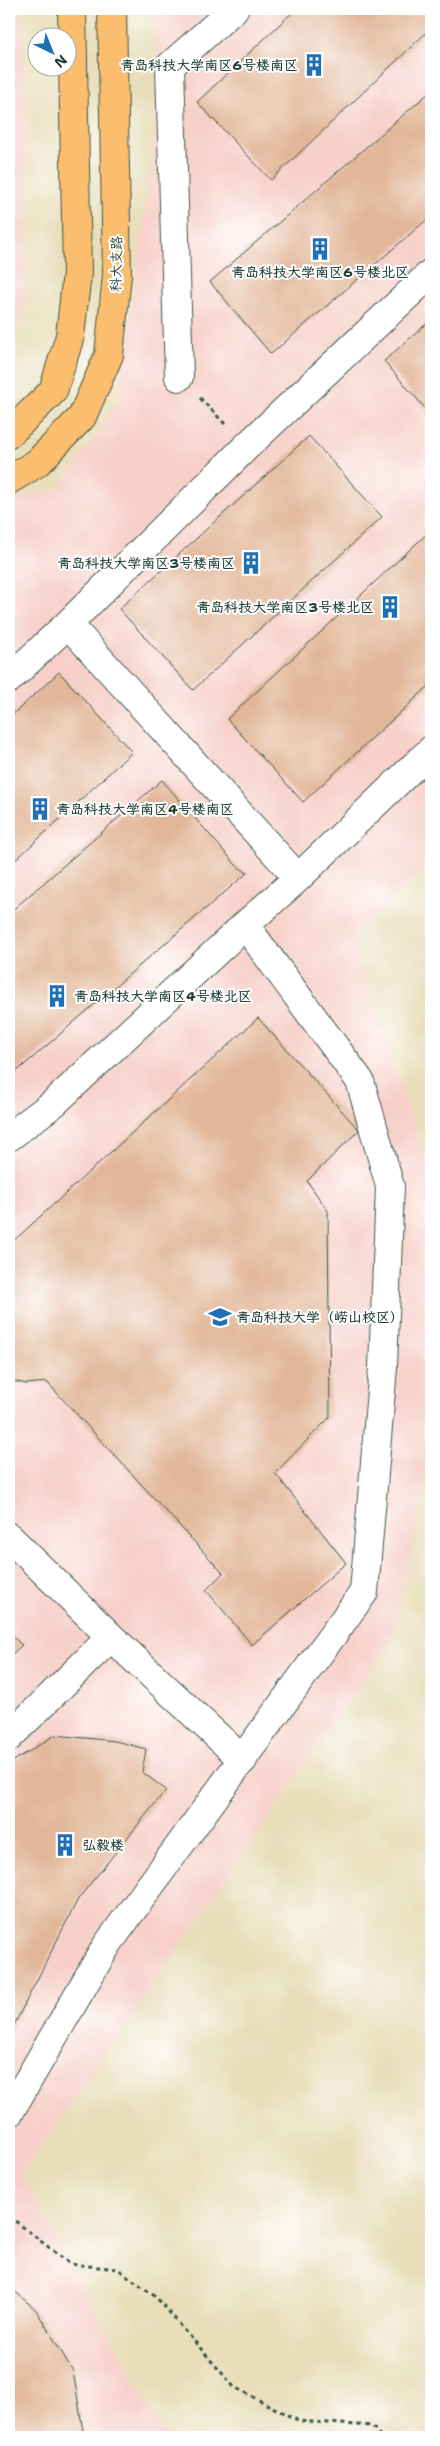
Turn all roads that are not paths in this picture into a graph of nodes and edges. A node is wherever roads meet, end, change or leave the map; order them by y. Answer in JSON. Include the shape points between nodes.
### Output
{"nodes":[{"id":1,"x":72,"y":9,"type":"edge"},
{"id":2,"x":112,"y":9,"type":"edge"},
{"id":3,"x":234,"y":9,"type":"edge"},
{"id":4,"x":431,"y":273,"type":"edge"},
{"id":5,"x":179,"y":376,"type":"road end"},
{"id":6,"x":9,"y":434,"type":"edge"},
{"id":7,"x":9,"y":480,"type":"edge"},
{"id":8,"x":68,"y":624,"type":"junction"},
{"id":9,"x":9,"y":679,"type":"edge"},
{"id":10,"x":431,"y":750,"type":"edge"},
{"id":11,"x":298,"y":878,"type":"junction"},
{"id":12,"x":245,"y":924,"type":"junction"},
{"id":13,"x":9,"y":1137,"type":"edge"},
{"id":14,"x":9,"y":1537,"type":"edge"},
{"id":15,"x":111,"y":1637,"type":"junction"},
{"id":16,"x":9,"y":1737,"type":"edge"},
{"id":17,"x":243,"y":1760,"type":"junction"},
{"id":18,"x":9,"y":2113,"type":"edge"}],
"edges":[{"from":1,"to":6,"type":"main road","via":[[77,273],[70,336],[53,391]]},
{"from":2,"to":7,"type":"main road","name":"科大支路","via":[[117,275],[109,355],[82,417],[36,463]]},
{"from":3,"to":5,"type":"street","via":[[170,66]]},
{"from":4,"to":8,"type":"street","via":[[246,447]]},
{"from":8,"to":9,"type":"street"},
{"from":8,"to":11,"type":"street"},
{"from":10,"to":11,"type":"street"},
{"from":11,"to":12,"type":"street"},
{"from":12,"to":13,"type":"street","via":[[54,1103]]},
{"from":12,"to":17,"type":"street","via":[[360,1081],[390,1186],[383,1367],[364,1592]]},
{"from":14,"to":15,"type":"street"},
{"from":15,"to":16,"type":"street"},
{"from":15,"to":17,"type":"street"},
{"from":17,"to":18,"type":"street","via":[[108,1945]]}]}
